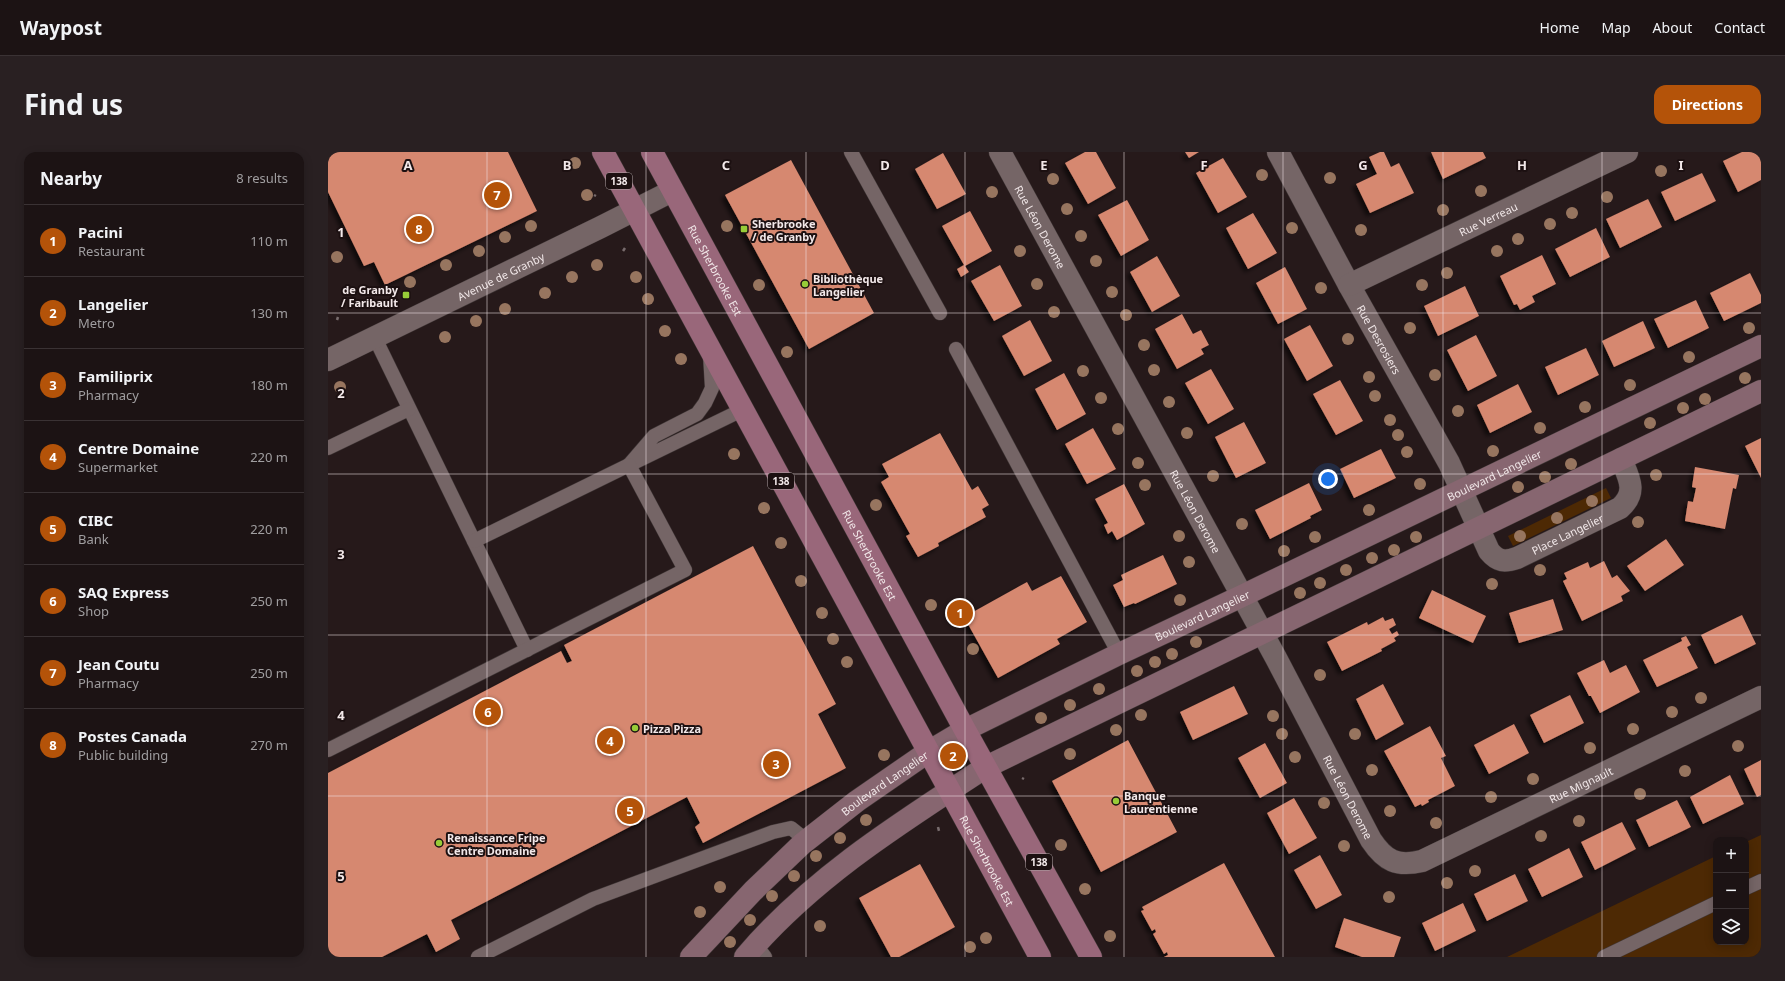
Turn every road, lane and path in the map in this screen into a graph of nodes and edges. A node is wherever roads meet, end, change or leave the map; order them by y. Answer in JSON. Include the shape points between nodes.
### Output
{"nodes":[{"id":1,"x":603,"y":152,"type":"edge"},
{"id":2,"x":652,"y":152,"type":"edge"},
{"id":3,"x":851,"y":152,"type":"edge"},
{"id":4,"x":1000,"y":152,"type":"edge"},
{"id":5,"x":1278,"y":152,"type":"edge"},
{"id":6,"x":1627,"y":152,"type":"edge"},
{"id":7,"x":672,"y":190,"type":"junction"},
{"id":8,"x":634,"y":210,"type":"junction"},
{"id":9,"x":1349,"y":285,"type":"junction"},
{"id":10,"x":940,"y":313,"type":"dead end"},
{"id":11,"x":375,"y":338,"type":"junction"},
{"id":12,"x":1761,"y":346,"type":"edge"},
{"id":13,"x":710,"y":348,"type":"junction"},
{"id":14,"x":956,"y":349,"type":"dead end"},
{"id":15,"x":328,"y":360,"type":"edge"},
{"id":16,"x":1761,"y":391,"type":"edge"},
{"id":17,"x":409,"y":408,"type":"junction"},
{"id":18,"x":742,"y":410,"type":"junction"},
{"id":19,"x":328,"y":448,"type":"edge"},
{"id":20,"x":1621,"y":459,"type":"junction"},
{"id":21,"x":630,"y":465,"type":"junction"},
{"id":22,"x":1462,"y":490,"type":"junction"},
{"id":23,"x":1479,"y":528,"type":"junction"},
{"id":24,"x":474,"y":541,"type":"junction"},
{"id":25,"x":1242,"y":596,"type":"junction"},
{"id":26,"x":1262,"y":633,"type":"junction"},
{"id":27,"x":527,"y":650,"type":"junction"},
{"id":28,"x":1119,"y":654,"type":"junction"},
{"id":29,"x":1761,"y":697,"type":"edge"},
{"id":30,"x":965,"y":730,"type":"junction"},
{"id":31,"x":328,"y":750,"type":"edge"},
{"id":32,"x":928,"y":752,"type":"junction"},
{"id":33,"x":986,"y":767,"type":"junction"},
{"id":34,"x":949,"y":791,"type":"junction"},
{"id":35,"x":938,"y":828,"type":"dead end"},
{"id":36,"x":939,"y":831,"type":"dead end"},
{"id":37,"x":806,"y":840,"type":"junction"},
{"id":38,"x":1397,"y":864,"type":"joint"},
{"id":39,"x":1761,"y":881,"type":"edge"},
{"id":40,"x":1749,"y":887,"type":"edge"},
{"id":41,"x":1713,"y":904,"type":"edge"},
{"id":42,"x":755,"y":953,"type":"edge"},
{"id":43,"x":478,"y":957,"type":"edge"},
{"id":44,"x":691,"y":957,"type":"edge"},
{"id":45,"x":1040,"y":957,"type":"edge"},
{"id":46,"x":1091,"y":957,"type":"edge"},
{"id":47,"x":1604,"y":957,"type":"edge"}],
"edges":[{"from":1,"to":8,"type":"main road","name":"Rue Sherbrooke Est","number":"138"},
{"from":2,"to":7,"type":"main road","name":"Rue Sherbrooke Est","number":"138"},
{"from":3,"to":10,"type":"lane"},
{"from":4,"to":25,"type":"street","name":"Rue Léon Derome"},
{"from":5,"to":9,"type":"street","name":"Rue Desrosiers"},
{"from":6,"to":9,"type":"street","name":"Rue Verreau"},
{"from":7,"to":8,"type":"street","name":"Avenue de Granby"},
{"from":7,"to":30,"type":"main road","name":"Rue Sherbrooke Est","number":"138"},
{"from":8,"to":11,"type":"street","name":"Avenue de Granby"},
{"from":8,"to":13,"type":"main road","name":"Rue Sherbrooke Est","number":"138"},
{"from":9,"to":22,"type":"street","name":"Rue Desrosiers","via":[[1450,463]]},
{"from":11,"to":15,"type":"street","name":"Avenue de Granby"},
{"from":11,"to":17,"type":"lane"},
{"from":12,"to":22,"type":"main road","name":"Boulevard Langelier"},
{"from":13,"to":18,"type":"main road","name":"Rue Sherbrooke Est","number":"138"},
{"from":13,"to":21,"type":"lane","via":[[712,388],[705,403],[697,414],[654,436]]},
{"from":14,"to":28,"type":"lane"},
{"from":16,"to":20,"type":"main road"},
{"from":17,"to":19,"type":"lane"},
{"from":17,"to":24,"type":"lane"},
{"from":18,"to":21,"type":"lane"},
{"from":18,"to":32,"type":"main road","name":"Rue Sherbrooke Est","number":"138"},
{"from":20,"to":23,"type":"main road"},
{"from":20,"to":23,"type":"street","name":"Place Langelier","via":[[1631,486],[1627,502],[1620,508],[1509,560],[1501,561],[1494,557]]},
{"from":21,"to":24,"type":"lane"},
{"from":21,"to":27,"type":"lane","via":[[685,570]]},
{"from":22,"to":23,"type":"street","name":"Rue Desrosiers"},
{"from":22,"to":25,"type":"main road","name":"Boulevard Langelier"},
{"from":23,"to":26,"type":"main road"},
{"from":24,"to":27,"type":"lane"},
{"from":25,"to":26,"type":"street","name":"Rue Léon Derome"},
{"from":25,"to":28,"type":"main road","name":"Boulevard Langelier"},
{"from":26,"to":33,"type":"main road"},
{"from":26,"to":38,"type":"street","name":"Rue Léon Derome","via":[[1371,840],[1377,850]]},
{"from":27,"to":31,"type":"lane"},
{"from":28,"to":30,"type":"main road","name":"Boulevard Langelier"},
{"from":29,"to":38,"type":"street","name":"Rue Mignault","via":[[1435,855],[1410,864]]},
{"from":30,"to":32,"type":"main road","name":"Boulevard Langelier"},
{"from":30,"to":33,"type":"main road","name":"Rue Sherbrooke Est","number":"138"},
{"from":32,"to":34,"type":"main road","name":"Rue Sherbrooke Est","number":"138"},
{"from":32,"to":37,"type":"main road","name":"Boulevard Langelier","via":[[857,800]]},
{"from":33,"to":34,"type":"main road"},
{"from":33,"to":46,"type":"main road","name":"Rue Sherbrooke Est","number":"138"},
{"from":34,"to":42,"type":"main road","via":[[824,878],[795,904]]},
{"from":34,"to":45,"type":"main road","name":"Rue Sherbrooke Est","number":"138"},
{"from":35,"to":36,"type":"path"},
{"from":37,"to":43,"type":"lane","via":[[791,828],[773,832],[593,899]]},
{"from":37,"to":44,"type":"main road","name":"Boulevard Langelier","via":[[753,891]]},
{"from":39,"to":40,"type":"lane"},
{"from":41,"to":47,"type":"lane"}]}
